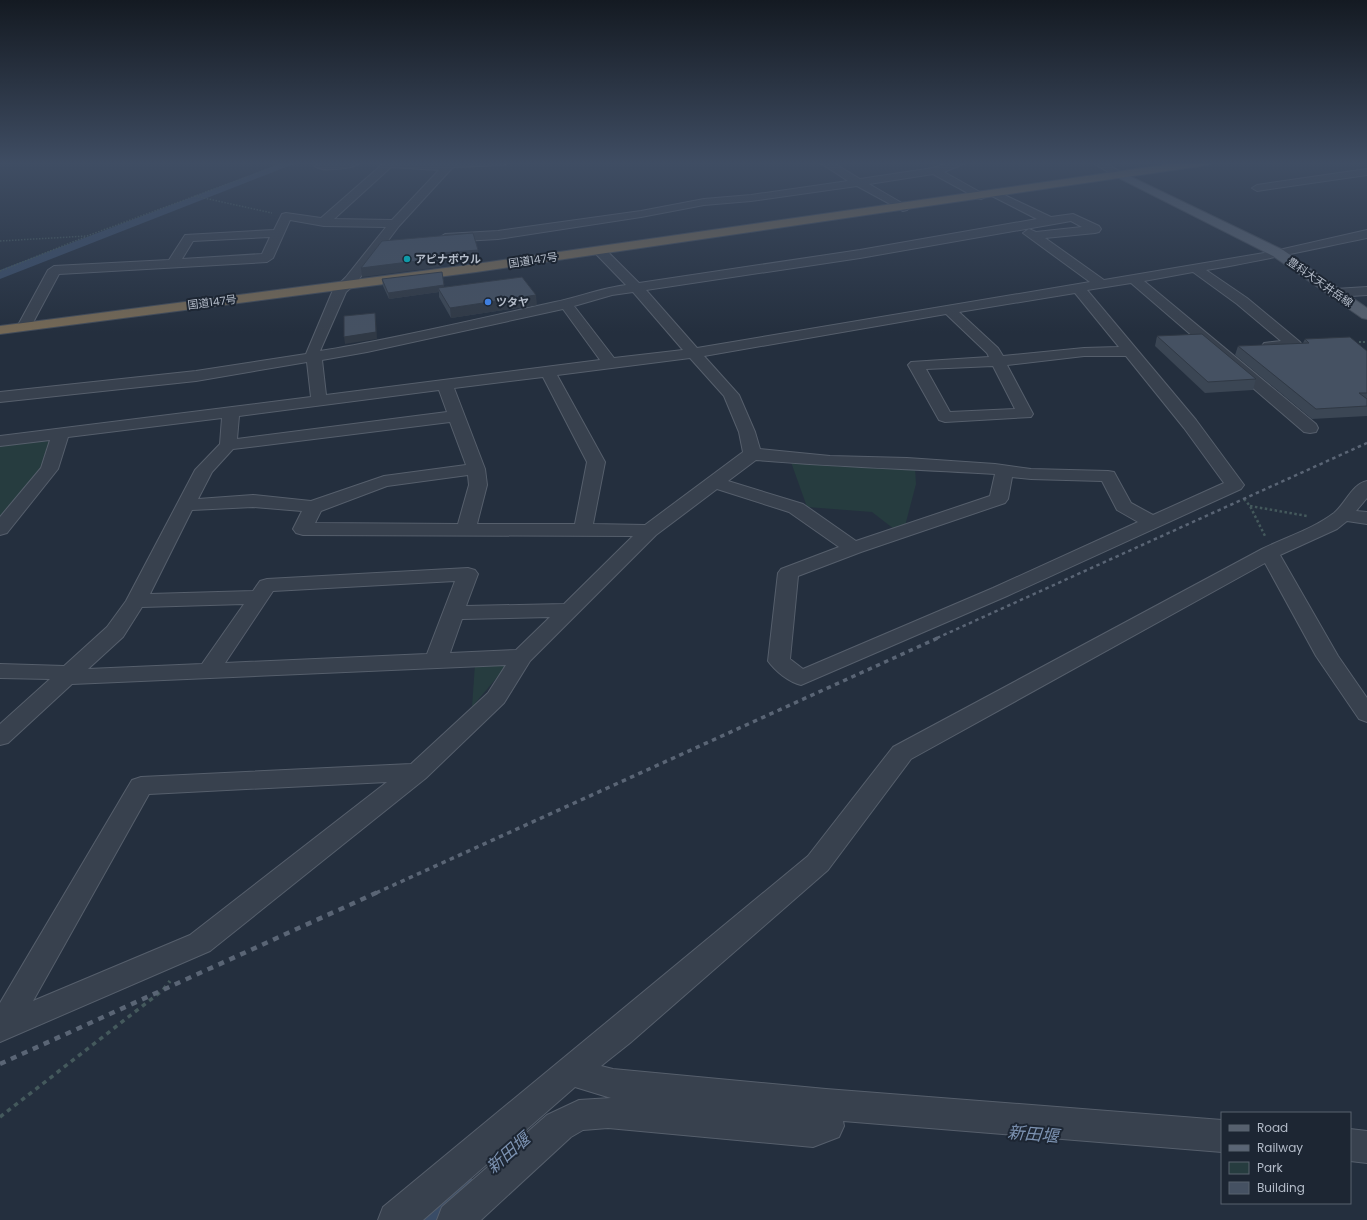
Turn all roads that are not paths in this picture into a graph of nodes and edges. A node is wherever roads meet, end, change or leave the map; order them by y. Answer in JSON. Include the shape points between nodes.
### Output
{"nodes":[{"id":1,"x":285,"y":219,"type":"edge"},
{"id":2,"x":305,"y":219,"type":"edge"},
{"id":3,"x":327,"y":219,"type":"edge"},
{"id":4,"x":400,"y":219,"type":"edge"},
{"id":5,"x":607,"y":219,"type":"edge"},
{"id":6,"x":826,"y":219,"type":"edge"},
{"id":7,"x":1061,"y":219,"type":"edge"},
{"id":8,"x":1075,"y":219,"type":"edge"},
{"id":9,"x":1209,"y":219,"type":"edge"},
{"id":10,"x":1048,"y":220,"type":"joint"},
{"id":11,"x":324,"y":222,"type":"junction"},
{"id":12,"x":395,"y":224,"type":"junction"},
{"id":13,"x":1020,"y":225,"type":"junction"},
{"id":14,"x":278,"y":233,"type":"junction"},
{"id":15,"x":1367,"y":234,"type":"edge"},
{"id":16,"x":1034,"y":236,"type":"junction"},
{"id":17,"x":435,"y":239,"type":"edge"},
{"id":18,"x":396,"y":241,"type":"edge"},
{"id":19,"x":381,"y":242,"type":"junction"},
{"id":20,"x":600,"y":251,"type":"junction"},
{"id":21,"x":1278,"y":253,"type":"junction"},
{"id":22,"x":173,"y":263,"type":"junction"},
{"id":23,"x":1195,"y":268,"type":"junction"},
{"id":24,"x":1134,"y":279,"type":"junction"},
{"id":25,"x":1102,"y":284,"type":"junction"},
{"id":26,"x":346,"y":285,"type":"junction"},
{"id":27,"x":636,"y":287,"type":"junction"},
{"id":28,"x":1078,"y":288,"type":"junction"},
{"id":29,"x":1367,"y":291,"type":"edge"},
{"id":30,"x":1335,"y":293,"type":"junction"},
{"id":31,"x":566,"y":304,"type":"junction"},
{"id":32,"x":948,"y":310,"type":"junction"},
{"id":33,"x":1367,"y":316,"type":"edge"},
{"id":34,"x":24,"y":327,"type":"junction"},
{"id":35,"x":0,"y":330,"type":"edge"},
{"id":36,"x":1257,"y":347,"type":"edge"},
{"id":37,"x":1131,"y":351,"type":"junction"},
{"id":38,"x":693,"y":352,"type":"junction"},
{"id":39,"x":314,"y":356,"type":"junction"},
{"id":40,"x":998,"y":361,"type":"junction"},
{"id":41,"x":610,"y":363,"type":"junction"},
{"id":42,"x":548,"y":372,"type":"junction"},
{"id":43,"x":445,"y":385,"type":"junction"},
{"id":44,"x":0,"y":397,"type":"edge"},
{"id":45,"x":319,"y":401,"type":"junction"},
{"id":46,"x":231,"y":412,"type":"junction"},
{"id":47,"x":457,"y":416,"type":"junction"},
{"id":48,"x":1310,"y":428,"type":"dead end"},
{"id":49,"x":61,"y":433,"type":"junction"},
{"id":50,"x":0,"y":441,"type":"edge"},
{"id":51,"x":228,"y":445,"type":"junction"},
{"id":52,"x":752,"y":454,"type":"junction"},
{"id":53,"x":476,"y":469,"type":"junction"},
{"id":54,"x":1004,"y":472,"type":"junction"},
{"id":55,"x":714,"y":482,"type":"junction"},
{"id":56,"x":1367,"y":486,"type":"edge"},
{"id":57,"x":186,"y":505,"type":"junction"},
{"id":58,"x":313,"y":507,"type":"junction"},
{"id":59,"x":1339,"y":518,"type":"junction"},
{"id":60,"x":1367,"y":518,"type":"edge"},
{"id":61,"x":1151,"y":522,"type":"junction"},
{"id":62,"x":0,"y":529,"type":"edge"},
{"id":63,"x":583,"y":529,"type":"junction"},
{"id":64,"x":466,"y":530,"type":"junction"},
{"id":65,"x":649,"y":531,"type":"junction"},
{"id":66,"x":854,"y":548,"type":"junction"},
{"id":67,"x":1271,"y":552,"type":"junction"},
{"id":68,"x":258,"y":598,"type":"junction"},
{"id":69,"x":136,"y":601,"type":"junction"},
{"id":70,"x":570,"y":610,"type":"junction"},
{"id":71,"x":455,"y":613,"type":"junction"},
{"id":72,"x":522,"y":657,"type":"junction"},
{"id":73,"x":436,"y":660,"type":"junction"},
{"id":74,"x":209,"y":670,"type":"junction"},
{"id":75,"x":0,"y":671,"type":"edge"},
{"id":76,"x":66,"y":677,"type":"junction"},
{"id":77,"x":1357,"y":688,"type":"edge"},
{"id":78,"x":1367,"y":714,"type":"edge"},
{"id":79,"x":0,"y":737,"type":"edge"},
{"id":80,"x":417,"y":772,"type":"junction"},
{"id":81,"x":1,"y":1029,"type":"edge"},
{"id":82,"x":570,"y":1071,"type":"junction"},
{"id":83,"x":611,"y":1099,"type":"junction"},
{"id":84,"x":1221,"y":1136,"type":"edge"},
{"id":85,"x":1351,"y":1146,"type":"edge"},
{"id":86,"x":1367,"y":1147,"type":"edge"},
{"id":87,"x":396,"y":1220,"type":"edge"},
{"id":88,"x":455,"y":1220,"type":"edge"}],
"edges":[{"from":1,"to":14,"type":"street"},
{"from":2,"to":11,"type":"street"},
{"from":3,"to":11,"type":"street"},
{"from":4,"to":12,"type":"street"},
{"from":5,"to":17,"type":"street","via":[[498,235]]},
{"from":6,"to":20,"type":"highway","name":"国道147号"},
{"from":7,"to":10,"type":"street"},
{"from":8,"to":16,"type":"street","via":[[1095,229]]},
{"from":9,"to":21,"type":"main road","name":"豊科大天井岳線"},
{"from":10,"to":13,"type":"street"},
{"from":11,"to":12,"type":"street"},
{"from":12,"to":19,"type":"street"},
{"from":13,"to":16,"type":"street"},
{"from":13,"to":27,"type":"street","via":[[860,254]]},
{"from":14,"to":22,"type":"street","via":[[189,238]]},
{"from":14,"to":22,"type":"street","via":[[267,258]]},
{"from":15,"to":21,"type":"street"},
{"from":16,"to":25,"type":"street"},
{"from":18,"to":19,"type":"street"},
{"from":19,"to":26,"type":"street"},
{"from":20,"to":26,"type":"highway","name":"国道147号"},
{"from":20,"to":27,"type":"street"},
{"from":21,"to":23,"type":"street"},
{"from":21,"to":30,"type":"main road","name":"豊科大天井岳線"},
{"from":22,"to":34,"type":"street","via":[[54,270]]},
{"from":23,"to":24,"type":"street"},
{"from":23,"to":36,"type":"street","via":[[1242,301],[1295,345]]},
{"from":24,"to":25,"type":"street"},
{"from":24,"to":48,"type":"street"},
{"from":25,"to":28,"type":"street"},
{"from":26,"to":34,"type":"highway","name":"国道147号"},
{"from":26,"to":39,"type":"street","via":[[340,290],[313,351]]},
{"from":27,"to":31,"type":"street","via":[[610,291]]},
{"from":27,"to":38,"type":"street"},
{"from":28,"to":32,"type":"street"},
{"from":28,"to":37,"type":"street"},
{"from":29,"to":30,"type":"street"},
{"from":30,"to":33,"type":"main road","name":"豊科大天井岳線"},
{"from":31,"to":39,"type":"street","via":[[367,348]]},
{"from":31,"to":41,"type":"street"},
{"from":32,"to":38,"type":"street"},
{"from":32,"to":40,"type":"street","via":[[993,350]]},
{"from":34,"to":35,"type":"highway","name":"国道147号"},
{"from":37,"to":40,"type":"street","via":[[1084,352]]},
{"from":37,"to":61,"type":"street","via":[[1235,485]]},
{"from":38,"to":41,"type":"street"},
{"from":38,"to":52,"type":"street","via":[[732,395],[747,432]]},
{"from":39,"to":44,"type":"street","via":[[196,376]]},
{"from":39,"to":45,"type":"street"},
{"from":40,"to":40,"type":"street","via":[[1025,414],[945,417],[916,365]]},
{"from":41,"to":42,"type":"street"},
{"from":42,"to":43,"type":"street"},
{"from":42,"to":63,"type":"street","via":[[596,462]]},
{"from":43,"to":45,"type":"street"},
{"from":43,"to":47,"type":"street"},
{"from":45,"to":46,"type":"street"},
{"from":46,"to":49,"type":"street"},
{"from":46,"to":51,"type":"street"},
{"from":47,"to":51,"type":"street"},
{"from":47,"to":53,"type":"street"},
{"from":49,"to":50,"type":"street"},
{"from":49,"to":62,"type":"street","via":[[49,469]]},
{"from":51,"to":57,"type":"street","via":[[204,470]]},
{"from":52,"to":54,"type":"street","via":[[830,462],[907,463],[995,469]]},
{"from":52,"to":55,"type":"street"},
{"from":53,"to":58,"type":"street","via":[[384,481]]},
{"from":53,"to":64,"type":"street","via":[[477,491]]},
{"from":54,"to":61,"type":"street","via":[[1108,476],[1124,506]]},
{"from":54,"to":66,"type":"street","via":[[999,499]]},
{"from":55,"to":65,"type":"street"},
{"from":55,"to":66,"type":"street","via":[[796,508]]},
{"from":56,"to":59,"type":"street"},
{"from":57,"to":58,"type":"street","via":[[253,501]]},
{"from":57,"to":69,"type":"street"},
{"from":58,"to":64,"type":"street","via":[[303,529]]},
{"from":59,"to":60,"type":"street"},
{"from":59,"to":67,"type":"street"},
{"from":61,"to":66,"type":"street","via":[[1000,592],[801,678],[779,661],[788,574]]},
{"from":63,"to":64,"type":"street"},
{"from":63,"to":65,"type":"street"},
{"from":65,"to":70,"type":"street"},
{"from":67,"to":77,"type":"street","via":[[1326,652]]},
{"from":67,"to":82,"type":"street","via":[[902,753],[818,863],[619,1033]]},
{"from":68,"to":69,"type":"street"},
{"from":68,"to":71,"type":"street","via":[[267,585],[468,574]]},
{"from":68,"to":74,"type":"street"},
{"from":69,"to":76,"type":"street","via":[[115,632]]},
{"from":70,"to":71,"type":"street"},
{"from":70,"to":72,"type":"street"},
{"from":71,"to":73,"type":"street"},
{"from":72,"to":73,"type":"street"},
{"from":72,"to":80,"type":"street","via":[[496,698]]},
{"from":73,"to":74,"type":"street"},
{"from":74,"to":76,"type":"street"},
{"from":75,"to":76,"type":"street","via":[[58,672]]},
{"from":76,"to":79,"type":"street"},
{"from":77,"to":78,"type":"street"},
{"from":80,"to":81,"type":"street","via":[[200,943]]},
{"from":80,"to":81,"type":"street","via":[[141,786]]},
{"from":82,"to":83,"type":"street"},
{"from":82,"to":87,"type":"street"},
{"from":83,"to":84,"type":"street","via":[[813,1131],[827,1126],[826,1104]]},
{"from":83,"to":88,"type":"street","via":[[559,1126]]},
{"from":85,"to":86,"type":"street"}]}
